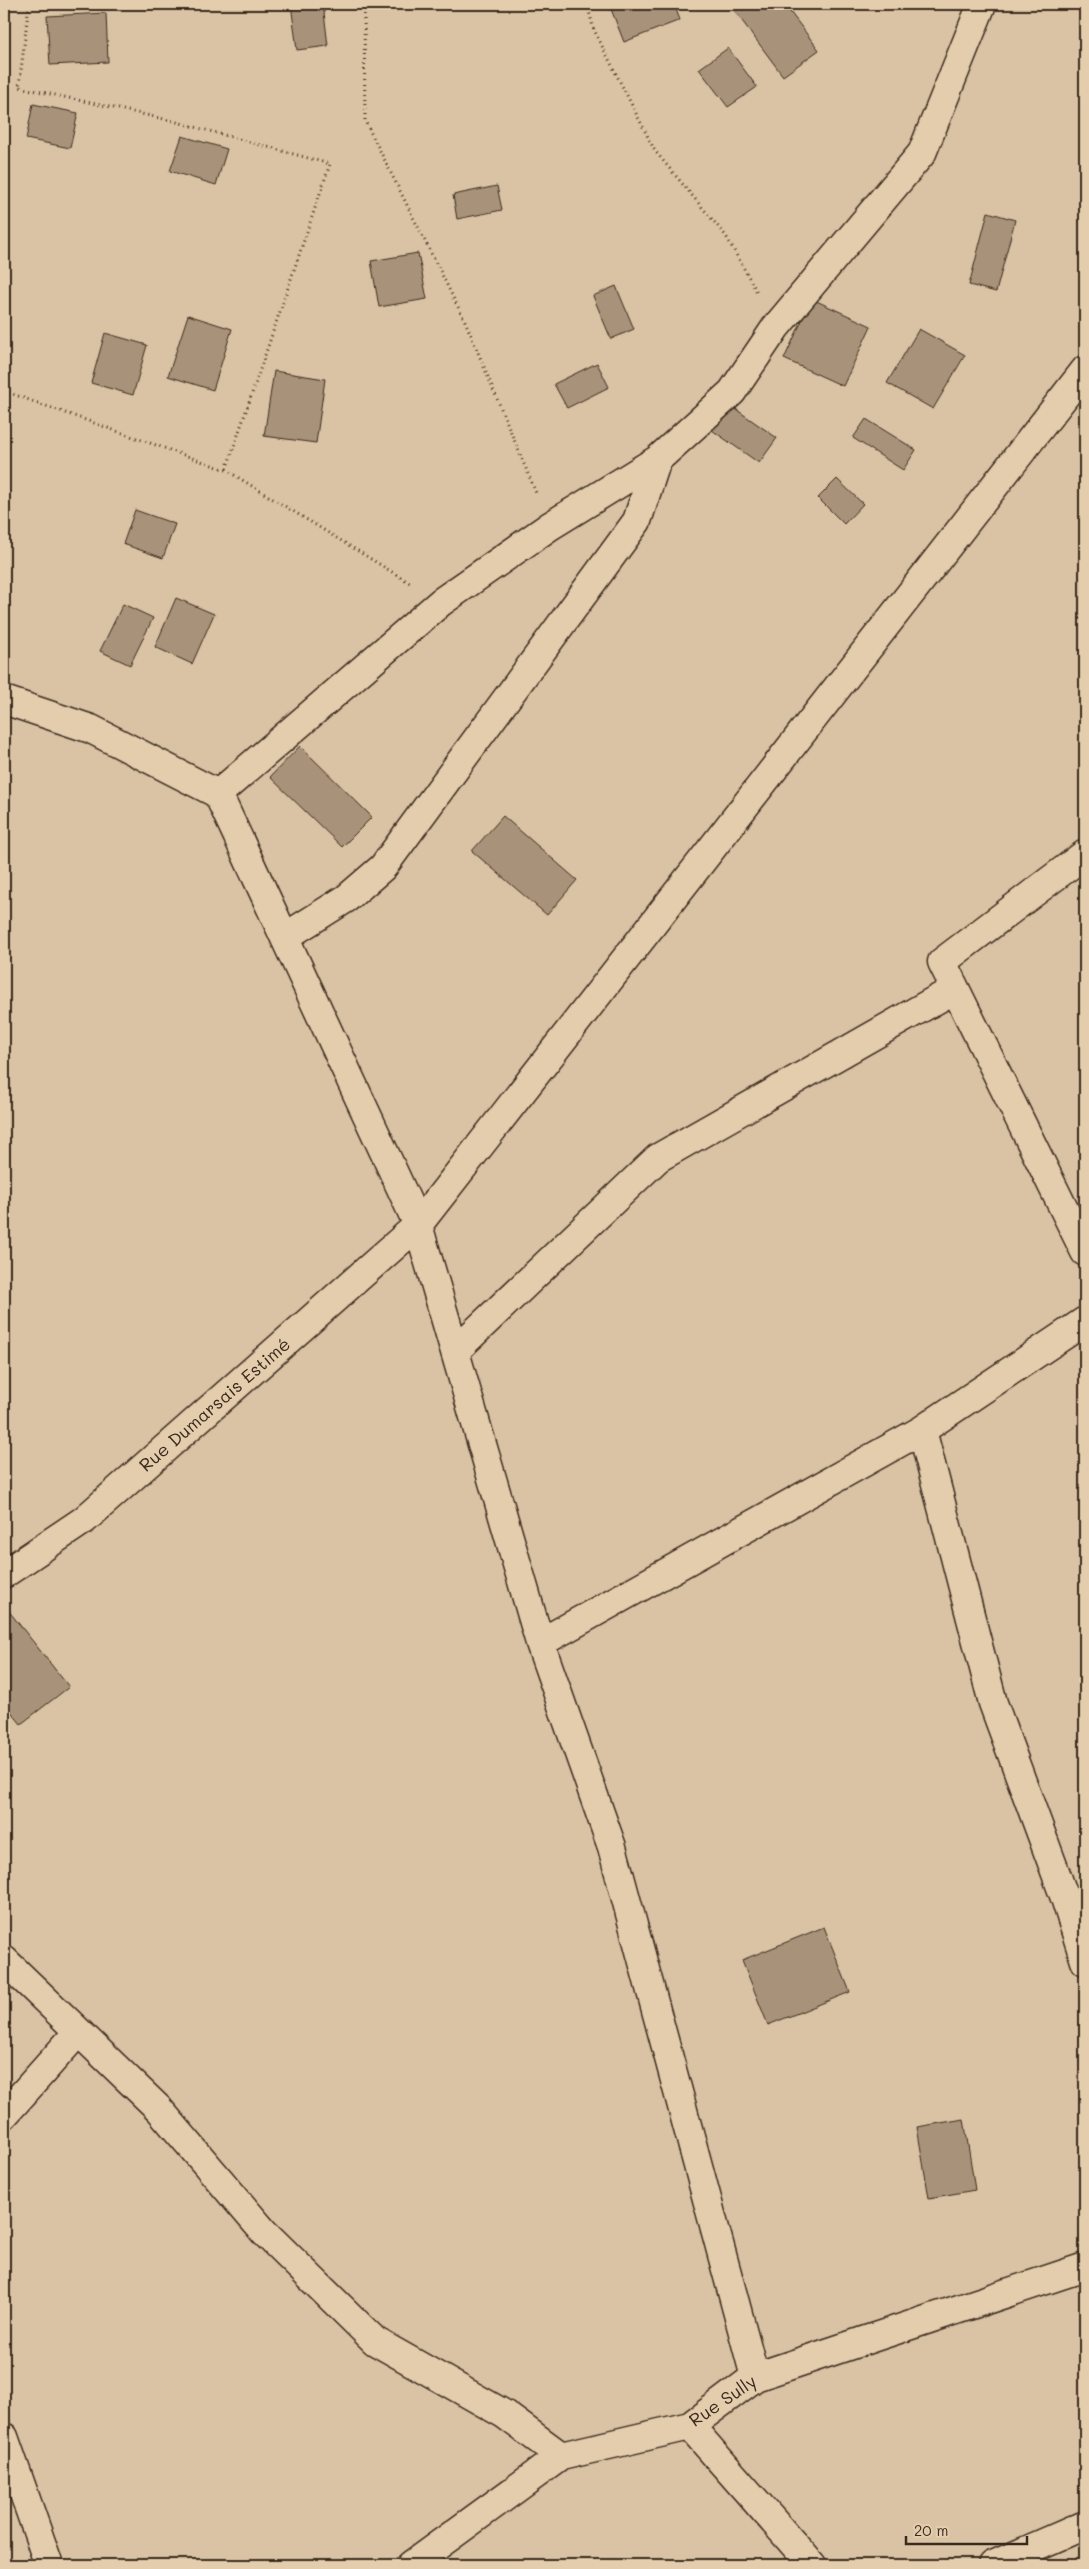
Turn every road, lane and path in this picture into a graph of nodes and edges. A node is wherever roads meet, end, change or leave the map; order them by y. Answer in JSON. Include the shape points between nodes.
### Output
{"nodes":[{"id":1,"x":29,"y":4,"type":"edge"},
{"id":2,"x":364,"y":4,"type":"edge"},
{"id":3,"x":587,"y":4,"type":"edge"},
{"id":4,"x":982,"y":4,"type":"edge"},
{"id":5,"x":776,"y":328,"type":"junction"},
{"id":6,"x":1085,"y":370,"type":"edge"},
{"id":7,"x":4,"y":391,"type":"edge"},
{"id":8,"x":657,"y":460,"type":"junction"},
{"id":9,"x":226,"y":470,"type":"junction"},
{"id":10,"x":550,"y":526,"type":"junction"},
{"id":11,"x":441,"y":602,"type":"junction"},
{"id":12,"x":4,"y":700,"type":"edge"},
{"id":13,"x":218,"y":794,"type":"junction"},
{"id":14,"x":1085,"y":854,"type":"edge"},
{"id":15,"x":285,"y":937,"type":"junction"},
{"id":16,"x":955,"y":989,"type":"junction"},
{"id":17,"x":418,"y":1226,"type":"junction"},
{"id":18,"x":1085,"y":1252,"type":"edge"},
{"id":19,"x":1085,"y":1321,"type":"edge"},
{"id":20,"x":455,"y":1351,"type":"junction"},
{"id":21,"x":922,"y":1430,"type":"junction"},
{"id":22,"x":4,"y":1574,"type":"edge"},
{"id":23,"x":540,"y":1643,"type":"junction"},
{"id":24,"x":4,"y":1960,"type":"edge"},
{"id":25,"x":1085,"y":1961,"type":"edge"},
{"id":26,"x":78,"y":2032,"type":"junction"},
{"id":27,"x":4,"y":2115,"type":"edge"},
{"id":28,"x":1085,"y":2266,"type":"edge"},
{"id":29,"x":755,"y":2377,"type":"junction"},
{"id":30,"x":690,"y":2426,"type":"junction"},
{"id":31,"x":4,"y":2437,"type":"edge"},
{"id":32,"x":561,"y":2456,"type":"junction"},
{"id":33,"x":1085,"y":2525,"type":"edge"},
{"id":34,"x":49,"y":2565,"type":"edge"},
{"id":35,"x":411,"y":2565,"type":"edge"},
{"id":36,"x":812,"y":2565,"type":"edge"},
{"id":37,"x":993,"y":2565,"type":"edge"}],
"edges":[{"from":1,"to":9,"type":"path","via":[[19,87],[173,121],[330,164]]},
{"from":2,"to":10,"type":"path","via":[[365,121],[465,321]]},
{"from":3,"to":5,"type":"path","via":[[594,30],[655,151],[726,236]]},
{"from":4,"to":5,"type":"street","via":[[922,153]]},
{"from":5,"to":8,"type":"street","via":[[732,392]]},
{"from":6,"to":17,"type":"street","name":"Rue Dumarsais Estimé"},
{"from":7,"to":9,"type":"path"},
{"from":8,"to":10,"type":"street"},
{"from":8,"to":15,"type":"street","via":[[637,522],[383,867],[347,898]]},
{"from":9,"to":11,"type":"path"},
{"from":10,"to":11,"type":"street"},
{"from":11,"to":13,"type":"street"},
{"from":12,"to":13,"type":"street","via":[[91,729]]},
{"from":13,"to":15,"type":"street"},
{"from":14,"to":16,"type":"street","via":[[942,962]]},
{"from":15,"to":17,"type":"street"},
{"from":16,"to":18,"type":"street"},
{"from":16,"to":20,"type":"street","via":[[658,1158]]},
{"from":17,"to":20,"type":"street"},
{"from":17,"to":22,"type":"street","name":"Rue Dumarsais Estimé","via":[[84,1520]]},
{"from":19,"to":21,"type":"street"},
{"from":20,"to":23,"type":"street"},
{"from":21,"to":23,"type":"street"},
{"from":21,"to":25,"type":"street","via":[[993,1703]]},
{"from":23,"to":29,"type":"street","via":[[612,1846]]},
{"from":24,"to":26,"type":"street"},
{"from":26,"to":27,"type":"street"},
{"from":26,"to":32,"type":"street","via":[[159,2109],[264,2232],[375,2341],[504,2414]]},
{"from":28,"to":29,"type":"street","name":"Rue Sully"},
{"from":29,"to":30,"type":"street","name":"Rue Sully"},
{"from":30,"to":32,"type":"street","name":"Rue Sully"},
{"from":30,"to":36,"type":"street"},
{"from":31,"to":34,"type":"street"},
{"from":32,"to":35,"type":"street","name":"Rue Sully"},
{"from":33,"to":37,"type":"street"}]}
